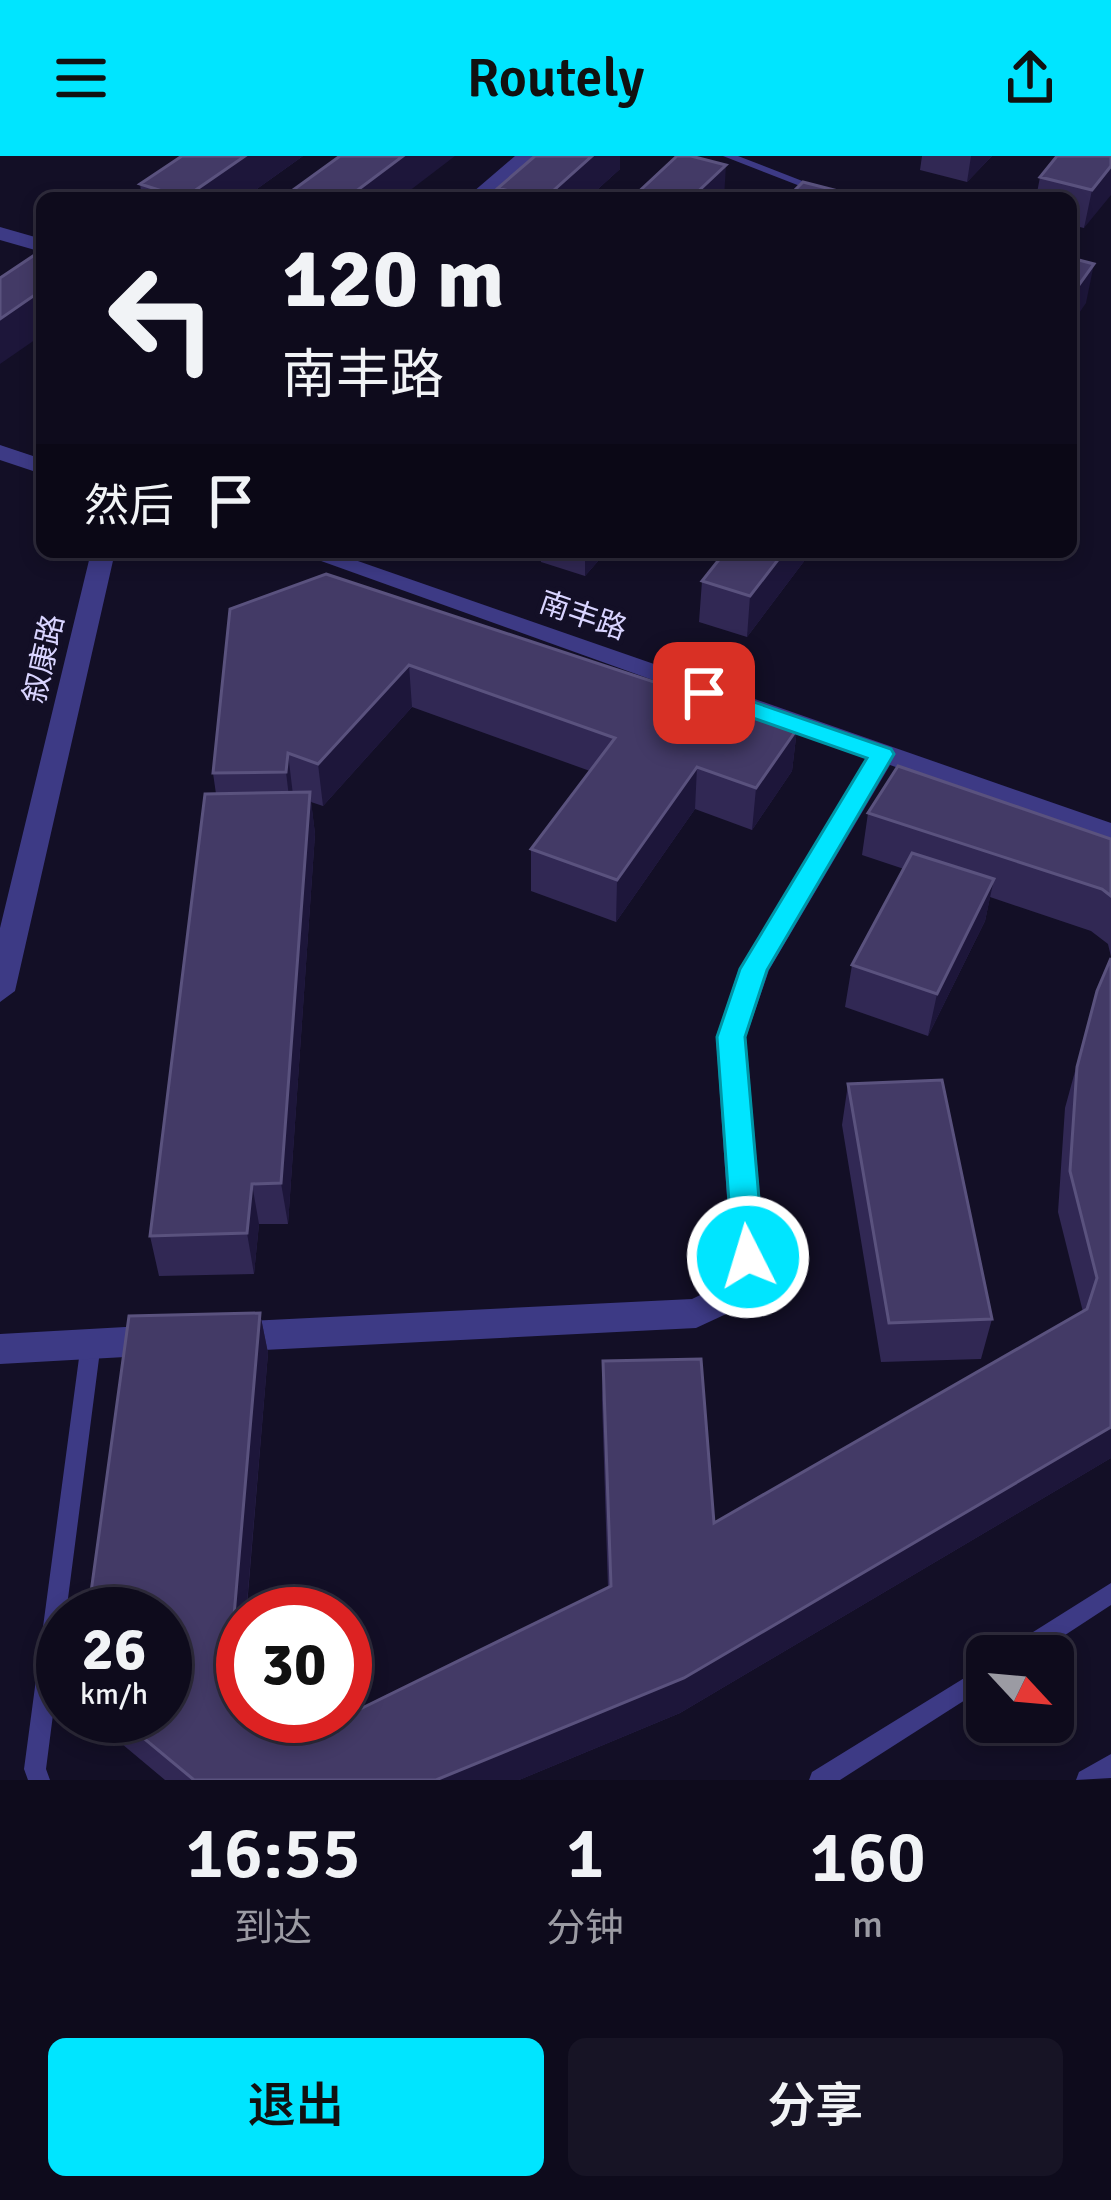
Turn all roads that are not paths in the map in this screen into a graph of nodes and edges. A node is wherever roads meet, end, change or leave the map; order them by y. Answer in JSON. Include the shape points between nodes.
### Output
{"nodes":[{"id":1,"x":527,"y":156,"type":"edge"},
{"id":2,"x":728,"y":156,"type":"edge"},
{"id":3,"x":483,"y":192,"type":"edge"},
{"id":4,"x":825,"y":192,"type":"edge"},
{"id":5,"x":0,"y":233,"type":"edge"},
{"id":6,"x":36,"y":244,"type":"edge"},
{"id":7,"x":0,"y":452,"type":"edge"},
{"id":8,"x":36,"y":465,"type":"edge"},
{"id":9,"x":102,"y":558,"type":"edge"},
{"id":10,"x":325,"y":558,"type":"edge"},
{"id":11,"x":882,"y":754,"type":"junction"},
{"id":12,"x":1111,"y":833,"type":"edge"},
{"id":13,"x":0,"y":991,"type":"edge"},
{"id":14,"x":91,"y":1343,"type":"junction"},
{"id":15,"x":0,"y":1348,"type":"edge"},
{"id":16,"x":1111,"y":1593,"type":"edge"},
{"id":17,"x":1046,"y":1635,"type":"edge"},
{"id":18,"x":966,"y":1686,"type":"edge"},
{"id":19,"x":1111,"y":1765,"type":"edge"},
{"id":20,"x":39,"y":1780,"type":"edge"},
{"id":21,"x":820,"y":1780,"type":"edge"},
{"id":22,"x":1088,"y":1780,"type":"edge"}],
"edges":[{"from":1,"to":3,"type":"street"},
{"from":2,"to":4,"type":"lane"},
{"from":5,"to":6,"type":"street"},
{"from":7,"to":8,"type":"street"},
{"from":9,"to":13,"type":"street","name":"叙康路"},
{"from":10,"to":11,"type":"street","name":"南丰路"},
{"from":11,"to":12,"type":"street","name":"南丰路"},
{"from":11,"to":14,"type":"street","via":[[754,969],[731,1037],[748,1257],[725,1299],[696,1313]]},
{"from":14,"to":15,"type":"street"},
{"from":14,"to":20,"type":"lane","via":[[34,1769]]},
{"from":16,"to":17,"type":"lane"},
{"from":18,"to":21,"type":"lane"},
{"from":19,"to":22,"type":"lane"}]}
